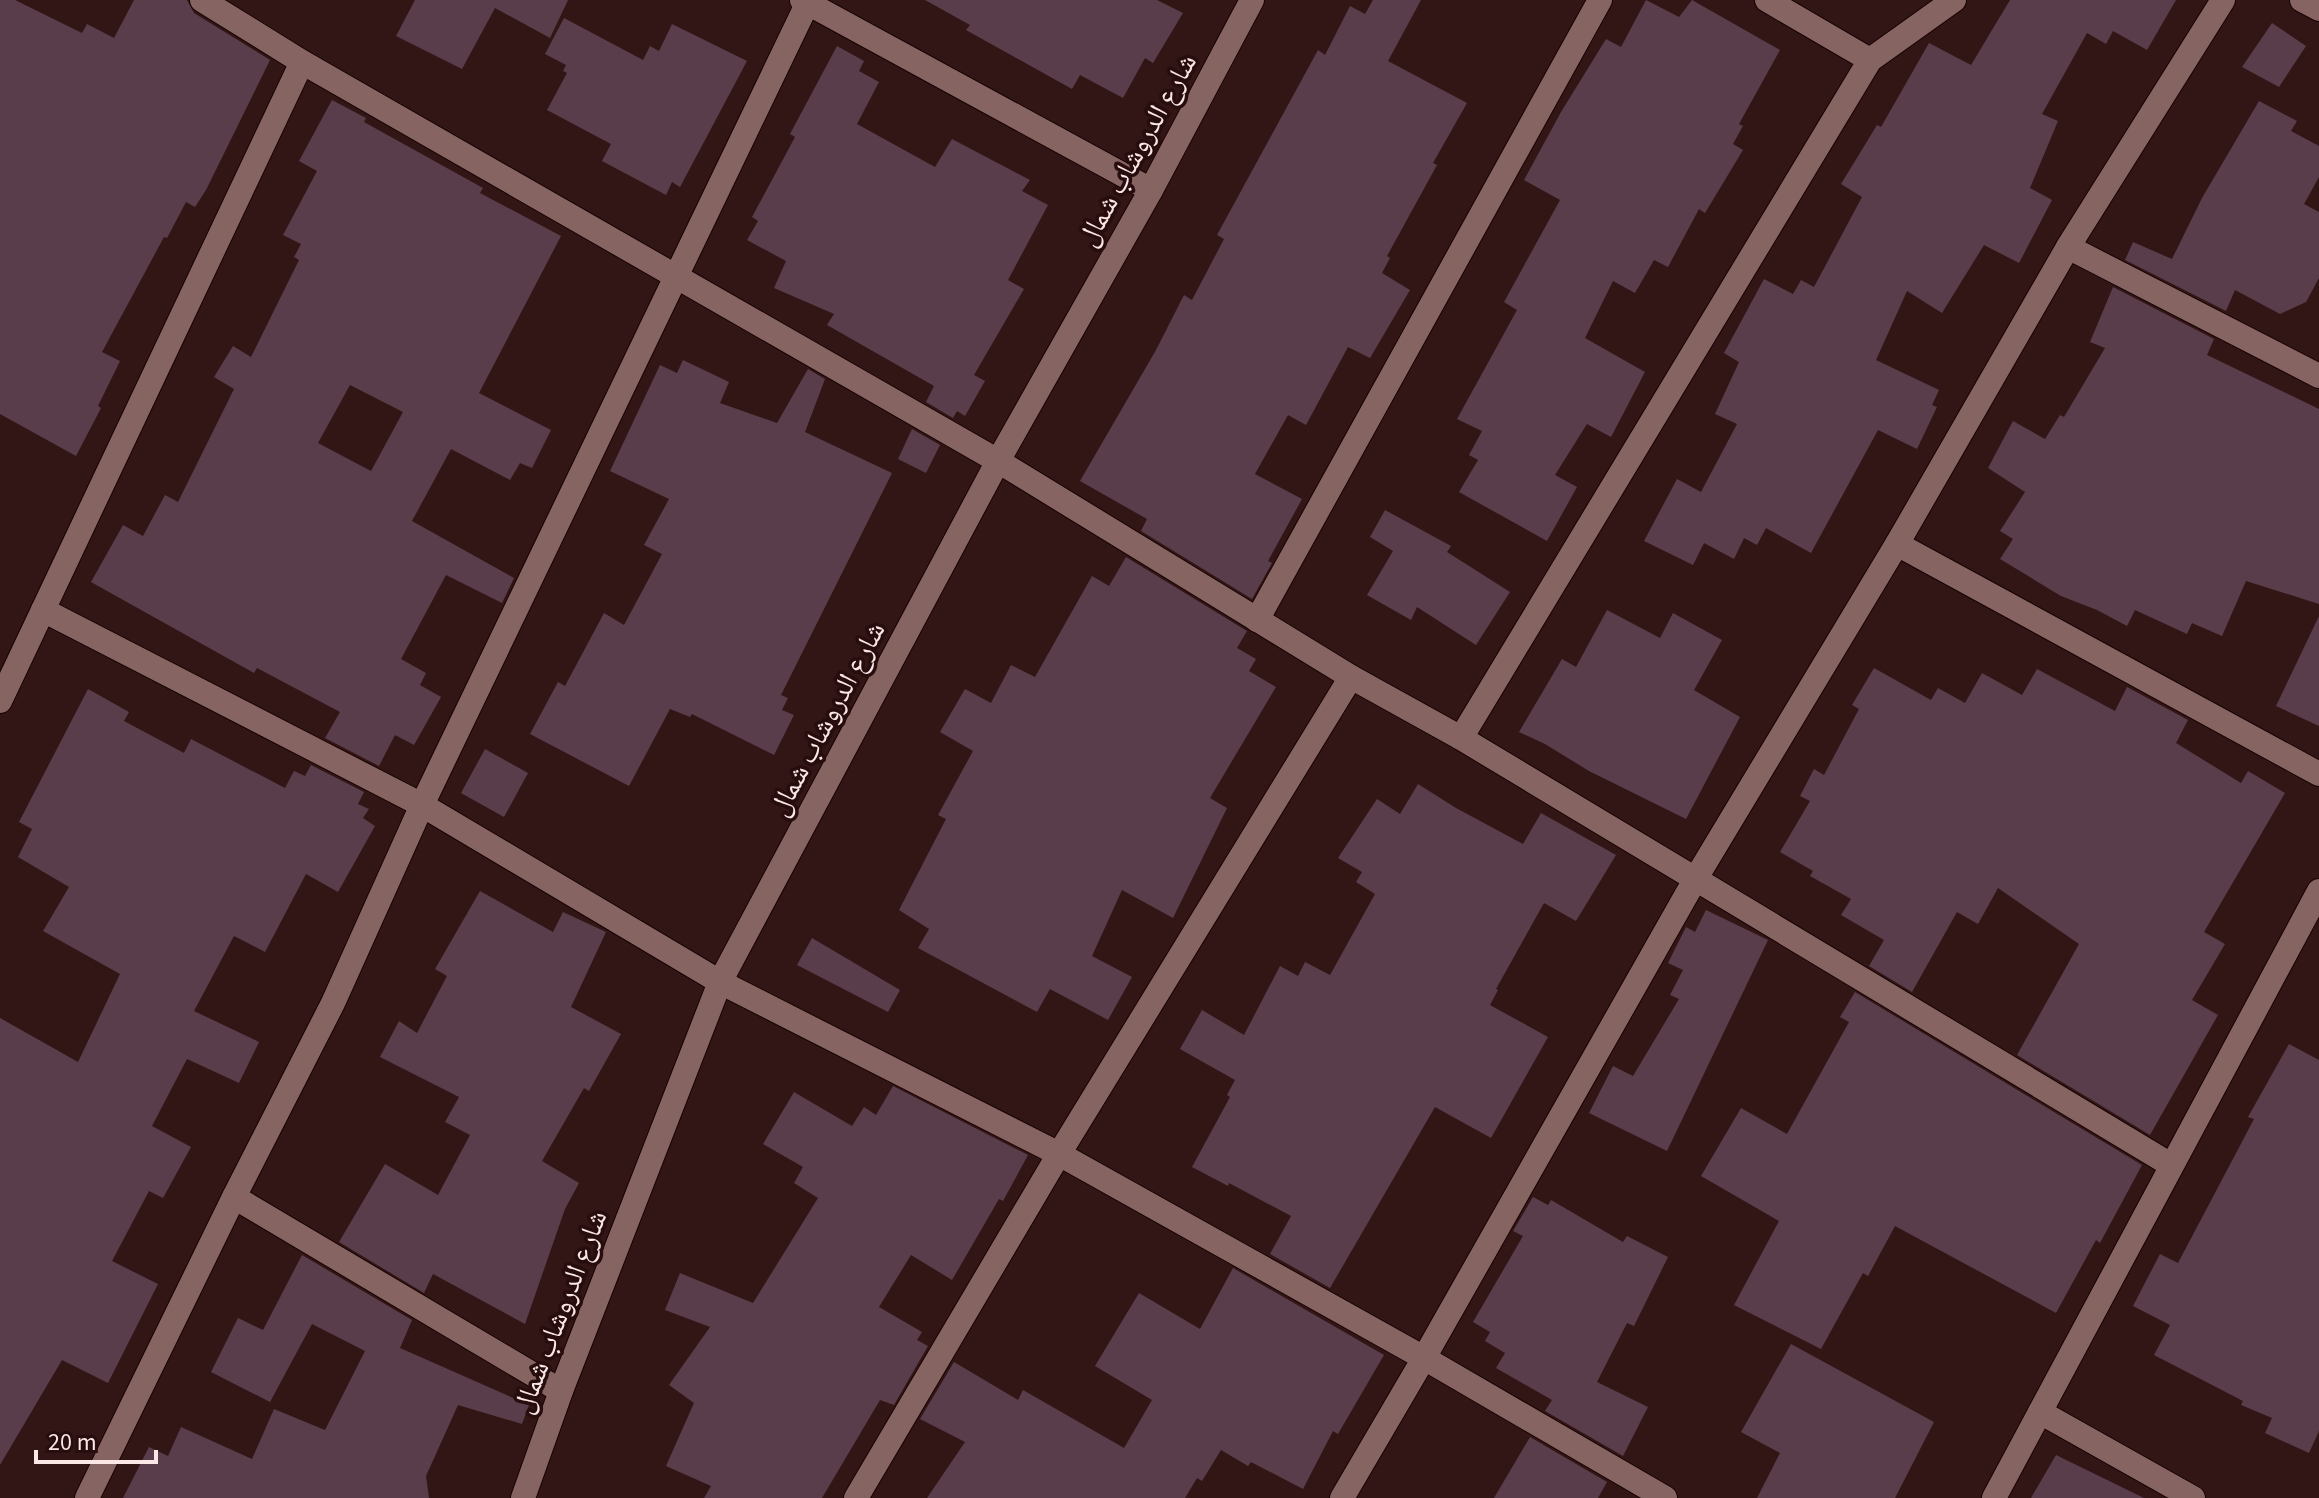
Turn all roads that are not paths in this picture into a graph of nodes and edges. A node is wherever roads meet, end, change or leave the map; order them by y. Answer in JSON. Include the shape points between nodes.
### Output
{"nodes":[{"id":1,"x":202,"y":0,"type":"edge"},
{"id":2,"x":1252,"y":0,"type":"edge"},
{"id":3,"x":1600,"y":0,"type":"edge"},
{"id":4,"x":1767,"y":0,"type":"edge"},
{"id":5,"x":1954,"y":0,"type":"edge"},
{"id":6,"x":2223,"y":0,"type":"edge"},
{"id":7,"x":2302,"y":0,"type":"edge"},
{"id":8,"x":806,"y":1,"type":"edge"},
{"id":9,"x":2319,"y":9,"type":"edge"},
{"id":10,"x":1870,"y":60,"type":"junction"},
{"id":11,"x":302,"y":62,"type":"junction"},
{"id":12,"x":1151,"y":190,"type":"junction"},
{"id":13,"x":2068,"y":247,"type":"junction"},
{"id":14,"x":676,"y":279,"type":"junction"},
{"id":15,"x":2319,"y":376,"type":"edge"},
{"id":16,"x":998,"y":461,"type":"junction"},
{"id":17,"x":1897,"y":544,"type":"junction"},
{"id":18,"x":43,"y":610,"type":"junction"},
{"id":19,"x":1257,"y":620,"type":"junction"},
{"id":20,"x":1351,"y":677,"type":"junction"},
{"id":21,"x":0,"y":701,"type":"edge"},
{"id":22,"x":1461,"y":738,"type":"junction"},
{"id":23,"x":2319,"y":774,"type":"edge"},
{"id":24,"x":422,"y":805,"type":"junction"},
{"id":25,"x":1696,"y":878,"type":"junction"},
{"id":26,"x":2319,"y":891,"type":"edge"},
{"id":27,"x":720,"y":982,"type":"junction"},
{"id":28,"x":1059,"y":1154,"type":"junction"},
{"id":29,"x":2171,"y":1165,"type":"junction"},
{"id":30,"x":234,"y":1197,"type":"junction"},
{"id":31,"x":1424,"y":1358,"type":"junction"},
{"id":32,"x":561,"y":1391,"type":"junction"},
{"id":33,"x":2040,"y":1412,"type":"junction"},
{"id":34,"x":87,"y":1498,"type":"edge"},
{"id":35,"x":523,"y":1498,"type":"edge"},
{"id":36,"x":856,"y":1498,"type":"edge"},
{"id":37,"x":1342,"y":1498,"type":"edge"},
{"id":38,"x":1665,"y":1498,"type":"edge"},
{"id":39,"x":1994,"y":1498,"type":"edge"},
{"id":40,"x":2193,"y":1498,"type":"edge"}],
"edges":[{"from":1,"to":11,"type":"street"},
{"from":2,"to":12,"type":"street","name":"شارع الدروشاب شمال"},
{"from":3,"to":19,"type":"street"},
{"from":4,"to":10,"type":"street"},
{"from":5,"to":10,"type":"street"},
{"from":6,"to":13,"type":"street"},
{"from":7,"to":9,"type":"street"},
{"from":8,"to":12,"type":"street"},
{"from":8,"to":14,"type":"street"},
{"from":10,"to":22,"type":"street"},
{"from":11,"to":14,"type":"street"},
{"from":11,"to":18,"type":"street"},
{"from":12,"to":16,"type":"street","name":"شارع الدروشاب شمال"},
{"from":13,"to":15,"type":"street"},
{"from":13,"to":17,"type":"street"},
{"from":14,"to":16,"type":"street"},
{"from":14,"to":24,"type":"street"},
{"from":16,"to":19,"type":"street"},
{"from":16,"to":27,"type":"street","name":"شارع الدروشاب شمال"},
{"from":17,"to":23,"type":"street"},
{"from":17,"to":25,"type":"street"},
{"from":18,"to":21,"type":"street"},
{"from":18,"to":24,"type":"street"},
{"from":19,"to":20,"type":"street"},
{"from":20,"to":22,"type":"street"},
{"from":20,"to":28,"type":"street"},
{"from":22,"to":25,"type":"street"},
{"from":24,"to":27,"type":"street"},
{"from":24,"to":30,"type":"street","via":[[333,1003]]},
{"from":25,"to":29,"type":"street"},
{"from":25,"to":31,"type":"street"},
{"from":26,"to":29,"type":"street"},
{"from":27,"to":28,"type":"street"},
{"from":27,"to":32,"type":"street","name":"شارع الدروشاب شمال"},
{"from":28,"to":31,"type":"street"},
{"from":28,"to":36,"type":"street"},
{"from":29,"to":33,"type":"street"},
{"from":30,"to":32,"type":"street"},
{"from":30,"to":34,"type":"street"},
{"from":31,"to":37,"type":"street"},
{"from":31,"to":38,"type":"street"},
{"from":32,"to":35,"type":"street","name":"شارع الدروشاب شمال"},
{"from":33,"to":39,"type":"street"},
{"from":33,"to":40,"type":"street"}]}
